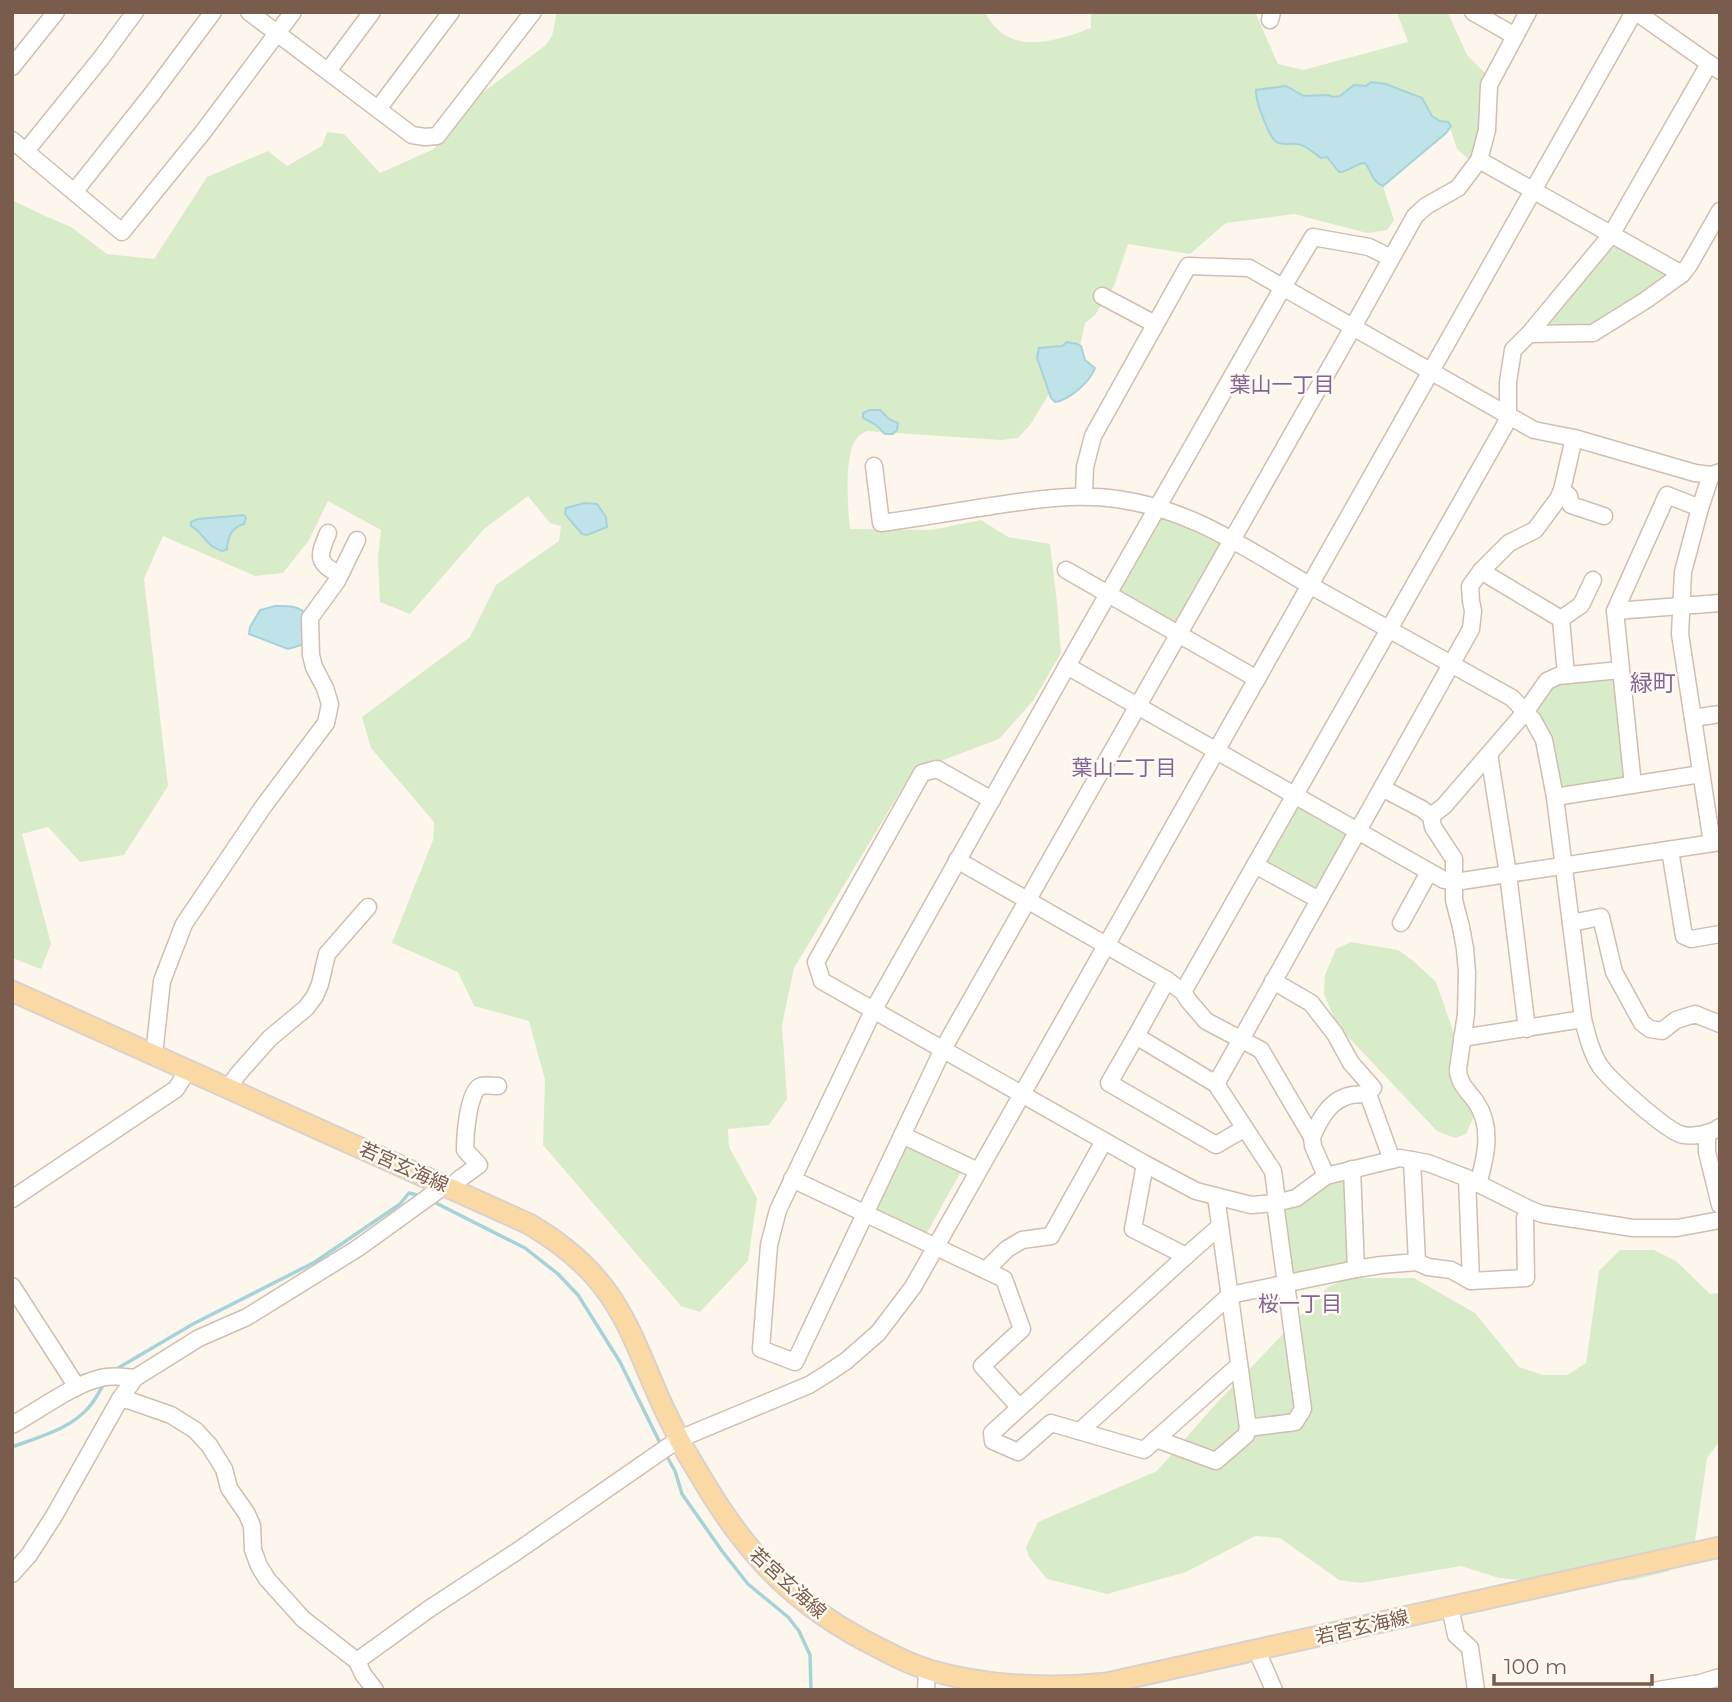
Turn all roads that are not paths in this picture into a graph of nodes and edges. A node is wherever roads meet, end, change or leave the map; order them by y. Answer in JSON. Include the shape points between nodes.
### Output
{"nodes":[{"id":1,"x":56,"y":12,"type":"edge"},
{"id":2,"x":135,"y":12,"type":"edge"},
{"id":3,"x":213,"y":12,"type":"edge"},
{"id":4,"x":249,"y":12,"type":"edge"},
{"id":5,"x":293,"y":12,"type":"edge"},
{"id":6,"x":372,"y":12,"type":"edge"},
{"id":7,"x":451,"y":12,"type":"edge"},
{"id":8,"x":533,"y":12,"type":"edge"},
{"id":9,"x":1473,"y":12,"type":"edge"},
{"id":10,"x":1528,"y":12,"type":"edge"},
{"id":11,"x":1635,"y":12,"type":"edge"},
{"id":12,"x":278,"y":33,"type":"junction"},
{"id":13,"x":1515,"y":36,"type":"junction"},
{"id":14,"x":12,"y":67,"type":"edge"},
{"id":15,"x":1714,"y":67,"type":"edge"},
{"id":16,"x":328,"y":71,"type":"junction"},
{"id":17,"x":378,"y":109,"type":"junction"},
{"id":18,"x":12,"y":140,"type":"edge"},
{"id":19,"x":26,"y":151,"type":"junction"},
{"id":20,"x":1479,"y":160,"type":"junction"},
{"id":21,"x":1534,"y":190,"type":"junction"},
{"id":22,"x":75,"y":191,"type":"junction"},
{"id":23,"x":1720,"y":211,"type":"edge"},
{"id":24,"x":1611,"y":235,"type":"junction"},
{"id":25,"x":1391,"y":258,"type":"junction"},
{"id":26,"x":1682,"y":274,"type":"junction"},
{"id":27,"x":1283,"y":287,"type":"junction"},
{"id":28,"x":1102,"y":296,"type":"dead end"},
{"id":29,"x":1155,"y":324,"type":"junction"},
{"id":30,"x":1353,"y":327,"type":"junction"},
{"id":31,"x":1529,"y":334,"type":"junction"},
{"id":32,"x":1431,"y":371,"type":"junction"},
{"id":33,"x":1508,"y":415,"type":"junction"},
{"id":34,"x":1574,"y":438,"type":"junction"},
{"id":35,"x":874,"y":466,"type":"dead end"},
{"id":36,"x":1715,"y":473,"type":"edge"},
{"id":37,"x":1562,"y":490,"type":"junction"},
{"id":38,"x":1084,"y":496,"type":"junction"},
{"id":39,"x":1158,"y":508,"type":"junction"},
{"id":40,"x":1700,"y":508,"type":"junction"},
{"id":41,"x":1604,"y":516,"type":"dead end"},
{"id":42,"x":328,"y":533,"type":"dead end"},
{"id":43,"x":1233,"y":539,"type":"junction"},
{"id":44,"x":357,"y":540,"type":"dead end"},
{"id":45,"x":1066,"y":570,"type":"dead end"},
{"id":46,"x":1481,"y":571,"type":"junction"},
{"id":47,"x":340,"y":575,"type":"junction"},
{"id":48,"x":1594,"y":580,"type":"dead end"},
{"id":49,"x":1310,"y":585,"type":"junction"},
{"id":50,"x":1109,"y":595,"type":"junction"},
{"id":51,"x":1720,"y":603,"type":"edge"},
{"id":52,"x":1680,"y":606,"type":"junction"},
{"id":53,"x":1615,"y":611,"type":"junction"},
{"id":54,"x":1561,"y":619,"type":"junction"},
{"id":55,"x":1389,"y":629,"type":"junction"},
{"id":56,"x":1179,"y":635,"type":"junction"},
{"id":57,"x":1452,"y":664,"type":"junction"},
{"id":58,"x":1067,"y":666,"type":"junction"},
{"id":59,"x":1620,"y":670,"type":"junction"},
{"id":60,"x":1566,"y":675,"type":"junction"},
{"id":61,"x":1257,"y":679,"type":"junction"},
{"id":62,"x":1138,"y":706,"type":"junction"},
{"id":63,"x":1526,"y":711,"type":"junction"},
{"id":64,"x":1720,"y":714,"type":"edge"},
{"id":65,"x":1693,"y":718,"type":"junction"},
{"id":66,"x":1216,"y":751,"type":"junction"},
{"id":67,"x":1489,"y":754,"type":"junction"},
{"id":68,"x":1701,"y":774,"type":"junction"},
{"id":69,"x":1633,"y":785,"type":"junction"},
{"id":70,"x":1382,"y":788,"type":"junction"},
{"id":71,"x":1294,"y":796,"type":"junction"},
{"id":72,"x":1555,"y":797,"type":"junction"},
{"id":73,"x":992,"y":800,"type":"junction"},
{"id":74,"x":1431,"y":817,"type":"junction"},
{"id":75,"x":1357,"y":831,"type":"junction"},
{"id":76,"x":1716,"y":843,"type":"edge"},
{"id":77,"x":1670,"y":850,"type":"junction"},
{"id":78,"x":957,"y":860,"type":"junction"},
{"id":79,"x":1255,"y":865,"type":"junction"},
{"id":80,"x":1564,"y":865,"type":"junction"},
{"id":81,"x":1429,"y":872,"type":"junction"},
{"id":82,"x":1508,"y":874,"type":"junction"},
{"id":83,"x":1455,"y":882,"type":"junction"},
{"id":84,"x":1319,"y":900,"type":"junction"},
{"id":85,"x":1028,"y":901,"type":"junction"},
{"id":86,"x":368,"y":907,"type":"dead end"},
{"id":87,"x":1401,"y":923,"type":"dead end"},
{"id":88,"x":1572,"y":923,"type":"junction"},
{"id":89,"x":1720,"y":934,"type":"edge"},
{"id":90,"x":1106,"y":945,"type":"junction"},
{"id":91,"x":1167,"y":980,"type":"junction"},
{"id":92,"x":1273,"y":981,"type":"junction"},
{"id":93,"x":12,"y":990,"type":"edge"},
{"id":94,"x":1183,"y":992,"type":"junction"},
{"id":95,"x":874,"y":1009,"type":"junction"},
{"id":96,"x":1583,"y":1019,"type":"junction"},
{"id":97,"x":1720,"y":1024,"type":"edge"},
{"id":98,"x":1527,"y":1029,"type":"junction"},
{"id":99,"x":1136,"y":1036,"type":"junction"},
{"id":100,"x":1462,"y":1038,"type":"junction"},
{"id":101,"x":1240,"y":1039,"type":"junction"},
{"id":102,"x":943,"y":1049,"type":"junction"},
{"id":103,"x":155,"y":1055,"type":"junction"},
{"id":104,"x":188,"y":1070,"type":"junction"},
{"id":105,"x":1216,"y":1084,"type":"junction"},
{"id":106,"x":498,"y":1086,"type":"dead end"},
{"id":107,"x":228,"y":1089,"type":"junction"},
{"id":108,"x":1022,"y":1093,"type":"junction"},
{"id":109,"x":1368,"y":1094,"type":"junction"},
{"id":110,"x":1245,"y":1128,"type":"junction"},
{"id":111,"x":1714,"y":1130,"type":"edge"},
{"id":112,"x":902,"y":1135,"type":"junction"},
{"id":113,"x":1312,"y":1137,"type":"junction"},
{"id":114,"x":1104,"y":1141,"type":"junction"},
{"id":115,"x":1392,"y":1160,"type":"junction"},
{"id":116,"x":1412,"y":1160,"type":"junction"},
{"id":117,"x":1145,"y":1164,"type":"junction"},
{"id":118,"x":1352,"y":1169,"type":"junction"},
{"id":119,"x":978,"y":1171,"type":"junction"},
{"id":120,"x":1326,"y":1176,"type":"junction"},
{"id":121,"x":792,"y":1179,"type":"junction"},
{"id":122,"x":1473,"y":1181,"type":"junction"},
{"id":123,"x":1718,"y":1184,"type":"edge"},
{"id":124,"x":449,"y":1187,"type":"junction"},
{"id":125,"x":1216,"y":1196,"type":"junction"},
{"id":126,"x":12,"y":1199,"type":"edge"},
{"id":127,"x":1275,"y":1203,"type":"junction"},
{"id":128,"x":1720,"y":1205,"type":"edge"},
{"id":129,"x":1529,"y":1209,"type":"junction"},
{"id":130,"x":865,"y":1212,"type":"junction"},
{"id":131,"x":1720,"y":1220,"type":"edge"},
{"id":132,"x":1220,"y":1226,"type":"junction"},
{"id":133,"x":936,"y":1246,"type":"junction"},
{"id":134,"x":1186,"y":1256,"type":"junction"},
{"id":135,"x":1417,"y":1262,"type":"junction"},
{"id":136,"x":1356,"y":1269,"type":"junction"},
{"id":137,"x":986,"y":1270,"type":"junction"},
{"id":138,"x":1471,"y":1281,"type":"junction"},
{"id":139,"x":1286,"y":1283,"type":"junction"},
{"id":140,"x":12,"y":1286,"type":"edge"},
{"id":141,"x":1230,"y":1295,"type":"junction"},
{"id":142,"x":795,"y":1362,"type":"junction"},
{"id":143,"x":1239,"y":1365,"type":"junction"},
{"id":144,"x":825,"y":1375,"type":"junction"},
{"id":145,"x":135,"y":1378,"type":"junction"},
{"id":146,"x":77,"y":1387,"type":"junction"},
{"id":147,"x":120,"y":1399,"type":"junction"},
{"id":148,"x":1019,"y":1407,"type":"junction"},
{"id":149,"x":12,"y":1425,"type":"edge"},
{"id":150,"x":1248,"y":1428,"type":"junction"},
{"id":151,"x":1080,"y":1431,"type":"junction"},
{"id":152,"x":679,"y":1439,"type":"junction"},
{"id":153,"x":1156,"y":1439,"type":"junction"},
{"id":154,"x":1720,"y":1547,"type":"edge"},
{"id":155,"x":12,"y":1574,"type":"edge"},
{"id":156,"x":1450,"y":1607,"type":"junction"},
{"id":157,"x":1257,"y":1651,"type":"junction"},
{"id":158,"x":357,"y":1661,"type":"junction"},
{"id":159,"x":927,"y":1670,"type":"junction"},
{"id":160,"x":1720,"y":1677,"type":"edge"},
{"id":161,"x":1142,"y":1683,"type":"edge"},
{"id":162,"x":1681,"y":1688,"type":"edge"},
{"id":163,"x":375,"y":1690,"type":"edge"},
{"id":164,"x":926,"y":1690,"type":"edge"},
{"id":165,"x":1274,"y":1690,"type":"edge"},
{"id":166,"x":1476,"y":1690,"type":"edge"},
{"id":167,"x":1658,"y":1690,"type":"edge"}],
"edges":[{"from":1,"to":14,"type":"street"},
{"from":2,"to":19,"type":"street"},
{"from":3,"to":22,"type":"street"},
{"from":4,"to":12,"type":"street"},
{"from":5,"to":12,"type":"street"},
{"from":6,"to":16,"type":"street"},
{"from":7,"to":17,"type":"street"},
{"from":8,"to":17,"type":"street","via":[[437,136],[412,135]]},
{"from":9,"to":13,"type":"street"},
{"from":10,"to":13,"type":"street"},
{"from":11,"to":15,"type":"street"},
{"from":11,"to":21,"type":"street"},
{"from":12,"to":16,"type":"street"},
{"from":12,"to":22,"type":"street","via":[[122,232]]},
{"from":13,"to":20,"type":"street","via":[[1489,85],[1487,130]]},
{"from":15,"to":24,"type":"street"},
{"from":16,"to":17,"type":"street"},
{"from":18,"to":19,"type":"street"},
{"from":19,"to":22,"type":"street"},
{"from":20,"to":21,"type":"street"},
{"from":20,"to":25,"type":"street","via":[[1458,188],[1415,216]]},
{"from":21,"to":24,"type":"street"},
{"from":21,"to":32,"type":"street"},
{"from":23,"to":26,"type":"street"},
{"from":24,"to":26,"type":"street"},
{"from":24,"to":31,"type":"street"},
{"from":25,"to":27,"type":"street","via":[[1369,247],[1313,237]]},
{"from":25,"to":30,"type":"street"},
{"from":26,"to":31,"type":"street","via":[[1592,332]]},
{"from":27,"to":29,"type":"street","via":[[1249,268],[1188,266]]},
{"from":27,"to":30,"type":"street"},
{"from":27,"to":39,"type":"street"},
{"from":28,"to":29,"type":"street"},
{"from":29,"to":38,"type":"street","via":[[1093,436]]},
{"from":30,"to":32,"type":"street"},
{"from":30,"to":43,"type":"street"},
{"from":31,"to":33,"type":"street","via":[[1513,350]]},
{"from":32,"to":33,"type":"street"},
{"from":32,"to":49,"type":"street"},
{"from":33,"to":34,"type":"street","via":[[1534,430]]},
{"from":33,"to":55,"type":"street"},
{"from":34,"to":36,"type":"street","via":[[1695,473]]},
{"from":34,"to":37,"type":"street"},
{"from":35,"to":38,"type":"street","via":[[881,523]]},
{"from":36,"to":40,"type":"street"},
{"from":37,"to":41,"type":"street","via":[[1571,505]]},
{"from":37,"to":46,"type":"street","via":[[1535,530],[1509,542]]},
{"from":38,"to":39,"type":"street"},
{"from":39,"to":43,"type":"street"},
{"from":39,"to":50,"type":"street"},
{"from":40,"to":52,"type":"street","via":[[1683,572]]},
{"from":40,"to":53,"type":"street","via":[[1667,495]]},
{"from":42,"to":47,"type":"street","via":[[319,553],[321,561]]},
{"from":43,"to":49,"type":"street"},
{"from":43,"to":56,"type":"street"},
{"from":44,"to":47,"type":"street"},
{"from":45,"to":50,"type":"street"},
{"from":46,"to":54,"type":"street"},
{"from":46,"to":57,"type":"street","via":[[1470,586],[1471,629]]},
{"from":47,"to":103,"type":"street","via":[[310,618],[314,667],[330,705],[326,723],[184,924],[162,981]]},
{"from":48,"to":54,"type":"street","via":[[1581,605]]},
{"from":49,"to":55,"type":"street"},
{"from":49,"to":61,"type":"street"},
{"from":50,"to":56,"type":"street"},
{"from":50,"to":58,"type":"street"},
{"from":51,"to":52,"type":"street"},
{"from":52,"to":53,"type":"street"},
{"from":52,"to":65,"type":"street"},
{"from":53,"to":59,"type":"street"},
{"from":54,"to":60,"type":"street"},
{"from":55,"to":57,"type":"street"},
{"from":55,"to":71,"type":"street"},
{"from":56,"to":61,"type":"street"},
{"from":56,"to":62,"type":"street"},
{"from":57,"to":63,"type":"street"},
{"from":57,"to":70,"type":"street"},
{"from":58,"to":62,"type":"street"},
{"from":58,"to":73,"type":"street"},
{"from":59,"to":60,"type":"street"},
{"from":59,"to":69,"type":"street"},
{"from":60,"to":63,"type":"street","via":[[1547,681]]},
{"from":61,"to":66,"type":"street"},
{"from":62,"to":66,"type":"street"},
{"from":62,"to":85,"type":"street"},
{"from":63,"to":67,"type":"street"},
{"from":63,"to":72,"type":"street","via":[[1545,740]]},
{"from":64,"to":65,"type":"street"},
{"from":65,"to":68,"type":"street"},
{"from":66,"to":71,"type":"street"},
{"from":66,"to":90,"type":"street"},
{"from":67,"to":74,"type":"street"},
{"from":67,"to":82,"type":"street"},
{"from":68,"to":69,"type":"street"},
{"from":68,"to":76,"type":"street"},
{"from":69,"to":72,"type":"street"},
{"from":70,"to":74,"type":"street"},
{"from":70,"to":75,"type":"street"},
{"from":71,"to":75,"type":"street"},
{"from":71,"to":79,"type":"street"},
{"from":72,"to":80,"type":"street"},
{"from":73,"to":78,"type":"street"},
{"from":73,"to":95,"type":"street","via":[[937,769],[922,773],[915,785],[816,962],[822,981]]},
{"from":74,"to":83,"type":"street","via":[[1454,859]]},
{"from":75,"to":81,"type":"street"},
{"from":75,"to":84,"type":"street"},
{"from":76,"to":77,"type":"street"},
{"from":77,"to":80,"type":"street"},
{"from":77,"to":89,"type":"street","via":[[1684,936]]},
{"from":78,"to":85,"type":"street"},
{"from":78,"to":95,"type":"street"},
{"from":79,"to":84,"type":"street"},
{"from":79,"to":94,"type":"street"},
{"from":80,"to":82,"type":"street"},
{"from":80,"to":88,"type":"street"},
{"from":81,"to":83,"type":"street"},
{"from":81,"to":87,"type":"street"},
{"from":82,"to":83,"type":"street"},
{"from":82,"to":98,"type":"street"},
{"from":83,"to":100,"type":"street","via":[[1454,900],[1468,972]]},
{"from":84,"to":92,"type":"street"},
{"from":85,"to":90,"type":"street"},
{"from":85,"to":102,"type":"street"},
{"from":86,"to":107,"type":"street","via":[[327,954],[315,996],[270,1038]]},
{"from":88,"to":96,"type":"street"},
{"from":88,"to":97,"type":"street","via":[[1601,917],[1614,972],[1642,1023],[1650,1029],[1662,1031],[1695,1014]]},
{"from":90,"to":91,"type":"street"},
{"from":90,"to":108,"type":"street"},
{"from":91,"to":94,"type":"street"},
{"from":91,"to":99,"type":"street"},
{"from":92,"to":101,"type":"street"},
{"from":92,"to":109,"type":"street","via":[[1311,1003],[1373,1088]]},
{"from":93,"to":103,"type":"main road","name":"若宮玄海線"},
{"from":94,"to":101,"type":"street","via":[[1206,1021]]},
{"from":95,"to":102,"type":"street"},
{"from":95,"to":121,"type":"street"},
{"from":96,"to":98,"type":"street"},
{"from":96,"to":111,"type":"street","via":[[1599,1065],[1662,1125],[1683,1135]]},
{"from":98,"to":100,"type":"street"},
{"from":99,"to":105,"type":"street"},
{"from":99,"to":110,"type":"street","via":[[1109,1083],[1216,1145]]},
{"from":100,"to":122,"type":"street","via":[[1458,1077],[1478,1105],[1487,1131],[1485,1161]]},
{"from":101,"to":105,"type":"street"},
{"from":101,"to":113,"type":"street","via":[[1261,1050]]},
{"from":102,"to":108,"type":"street"},
{"from":102,"to":112,"type":"street"},
{"from":103,"to":104,"type":"main road","name":"若宮玄海線"},
{"from":104,"to":107,"type":"main road","name":"若宮玄海線"},
{"from":104,"to":126,"type":"street","via":[[176,1089]]},
{"from":105,"to":110,"type":"street"},
{"from":106,"to":124,"type":"street","via":[[474,1091],[465,1150],[480,1165]]},
{"from":107,"to":124,"type":"main road","name":"若宮玄海線"},
{"from":108,"to":114,"type":"street"},
{"from":108,"to":119,"type":"street"},
{"from":109,"to":113,"type":"street","via":[[1345,1096],[1333,1105]]},
{"from":109,"to":115,"type":"street"},
{"from":110,"to":127,"type":"street","via":[[1273,1171]]},
{"from":111,"to":123,"type":"street","via":[[1707,1152]]},
{"from":112,"to":119,"type":"street"},
{"from":112,"to":130,"type":"street"},
{"from":113,"to":120,"type":"street"},
{"from":114,"to":117,"type":"street"},
{"from":114,"to":137,"type":"street","via":[[1051,1236],[1022,1240]]},
{"from":115,"to":116,"type":"street"},
{"from":115,"to":118,"type":"street"},
{"from":116,"to":122,"type":"street"},
{"from":116,"to":135,"type":"street"},
{"from":117,"to":125,"type":"street","via":[[1196,1191]]},
{"from":117,"to":134,"type":"street","via":[[1133,1229]]},
{"from":118,"to":120,"type":"street"},
{"from":118,"to":136,"type":"street"},
{"from":119,"to":133,"type":"street"},
{"from":120,"to":127,"type":"street","via":[[1296,1198]]},
{"from":121,"to":130,"type":"street"},
{"from":121,"to":142,"type":"street","via":[[769,1245],[761,1349]]},
{"from":122,"to":129,"type":"street"},
{"from":122,"to":138,"type":"street"},
{"from":123,"to":128,"type":"street"},
{"from":124,"to":145,"type":"street","via":[[247,1317],[200,1338]]},
{"from":124,"to":152,"type":"main road","name":"若宮玄海線","via":[[538,1229],[589,1270],[619,1310]]},
{"from":125,"to":127,"type":"street","via":[[1251,1205]]},
{"from":125,"to":132,"type":"street"},
{"from":127,"to":139,"type":"street"},
{"from":129,"to":131,"type":"street","via":[[1633,1228],[1677,1228]]},
{"from":129,"to":138,"type":"street","via":[[1525,1218],[1527,1278]]},
{"from":130,"to":133,"type":"street"},
{"from":130,"to":142,"type":"street"},
{"from":132,"to":134,"type":"street"},
{"from":132,"to":141,"type":"street"},
{"from":133,"to":137,"type":"street"},
{"from":133,"to":144,"type":"street","via":[[913,1287],[878,1333]]},
{"from":134,"to":148,"type":"street"},
{"from":135,"to":136,"type":"street"},
{"from":135,"to":138,"type":"street","via":[[1451,1270]]},
{"from":136,"to":139,"type":"street"},
{"from":137,"to":148,"type":"street","via":[[1004,1279],[1022,1329],[982,1366]]},
{"from":139,"to":141,"type":"street"},
{"from":139,"to":150,"type":"street","via":[[1303,1409],[1294,1422]]},
{"from":140,"to":146,"type":"street"},
{"from":141,"to":143,"type":"street"},
{"from":141,"to":151,"type":"street"},
{"from":142,"to":144,"type":"street"},
{"from":143,"to":150,"type":"street"},
{"from":143,"to":153,"type":"street"},
{"from":144,"to":152,"type":"street"},
{"from":145,"to":146,"type":"street","via":[[101,1378]]},
{"from":145,"to":147,"type":"street"},
{"from":146,"to":149,"type":"street"},
{"from":147,"to":155,"type":"street","via":[[54,1516]]},
{"from":147,"to":158,"type":"street","via":[[171,1415],[209,1445],[253,1527],[253,1550],[267,1578],[303,1619]]},
{"from":148,"to":151,"type":"street","via":[[992,1433],[993,1441],[1018,1452],[1051,1423]]},
{"from":150,"to":153,"type":"street","via":[[1216,1461]]},
{"from":151,"to":153,"type":"street","via":[[1144,1450]]},
{"from":152,"to":158,"type":"street"},
{"from":152,"to":159,"type":"main road","name":"若宮玄海線","via":[[720,1510],[772,1574],[853,1636]]},
{"from":154,"to":156,"type":"main road","name":"若宮玄海線"},
{"from":156,"to":157,"type":"main road","name":"若宮玄海線"},
{"from":156,"to":166,"type":"street","via":[[1456,1635],[1470,1648]]},
{"from":157,"to":161,"type":"main road","name":"若宮玄海線"},
{"from":157,"to":165,"type":"street"},
{"from":158,"to":163,"type":"street"},
{"from":159,"to":161,"type":"main road","name":"若宮玄海線","via":[[996,1684],[1044,1687]]},
{"from":159,"to":164,"type":"street"},
{"from":160,"to":162,"type":"street"},
{"from":162,"to":167,"type":"street"}]}
